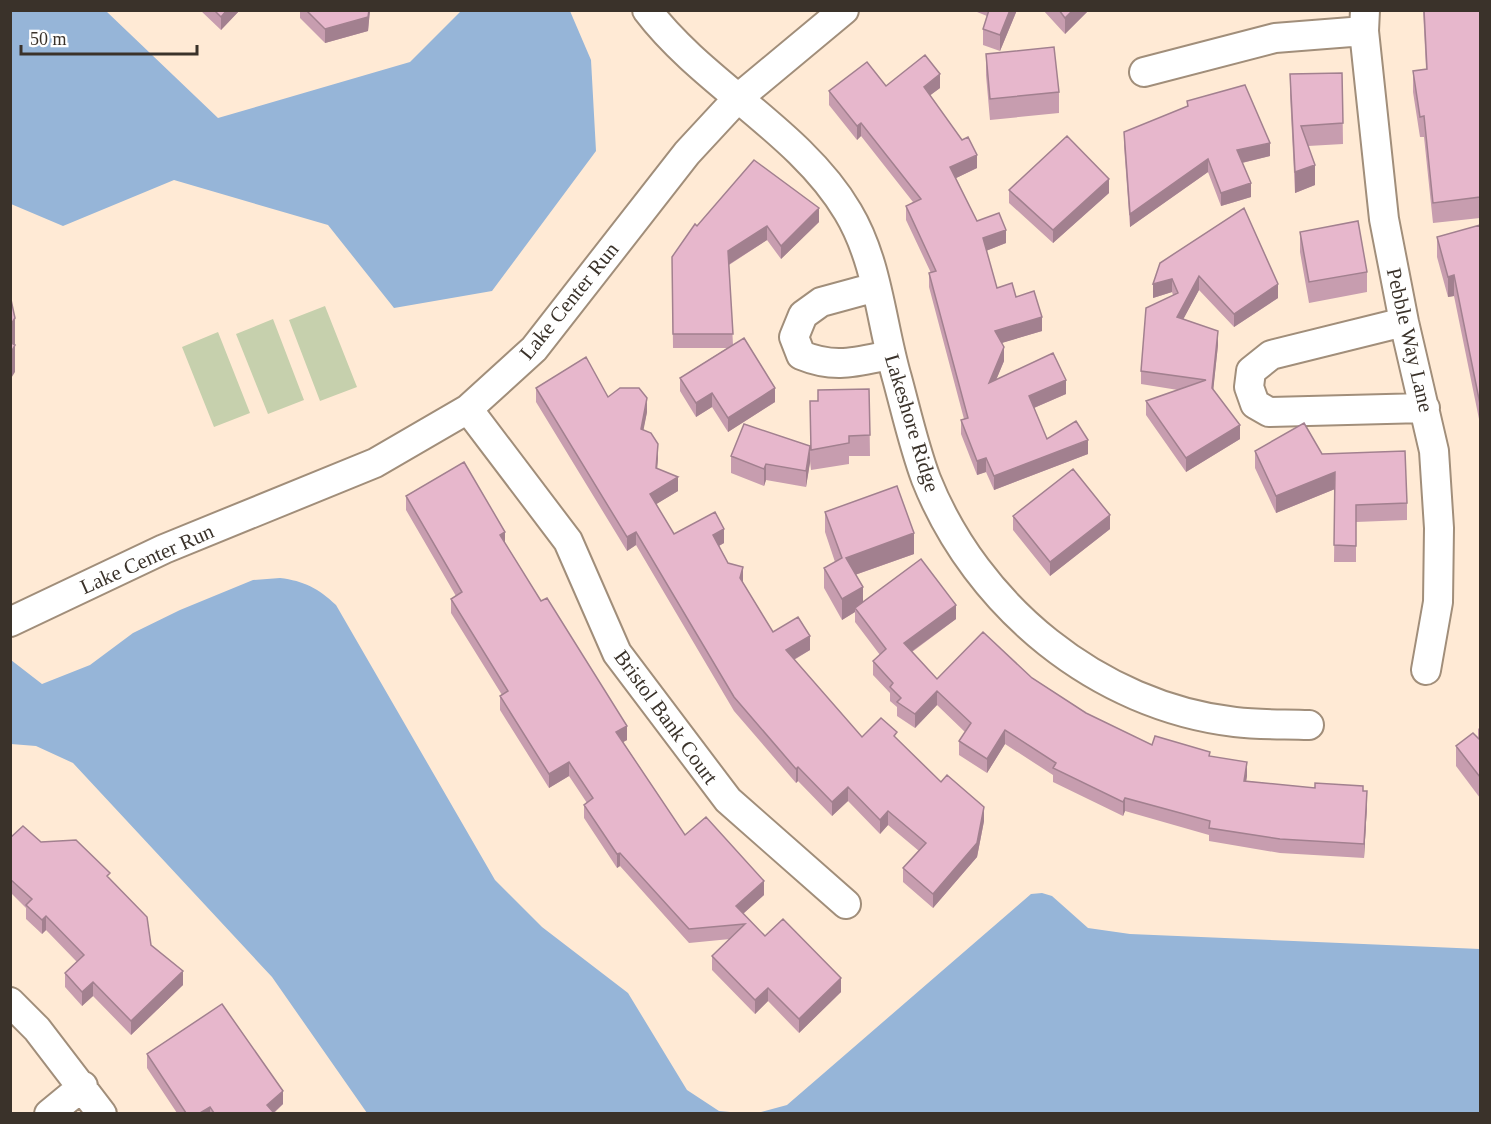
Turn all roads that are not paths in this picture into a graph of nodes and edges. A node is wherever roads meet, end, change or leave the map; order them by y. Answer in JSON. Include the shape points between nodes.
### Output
{"nodes":[{"id":1,"x":647,"y":10,"type":"edge"},
{"id":2,"x":844,"y":10,"type":"edge"},
{"id":3,"x":1365,"y":21,"type":"edge"},
{"id":4,"x":1143,"y":72,"type":"dead end"},
{"id":5,"x":737,"y":99,"type":"junction"},
{"id":6,"x":876,"y":286,"type":"junction"},
{"id":7,"x":1404,"y":321,"type":"junction"},
{"id":8,"x":890,"y":355,"type":"junction"},
{"id":9,"x":1425,"y":408,"type":"junction"},
{"id":10,"x":468,"y":409,"type":"junction"},
{"id":11,"x":10,"y":622,"type":"edge"},
{"id":12,"x":1426,"y":670,"type":"dead end"},
{"id":13,"x":1309,"y":725,"type":"dead end"},
{"id":14,"x":846,"y":904,"type":"dead end"},
{"id":15,"x":10,"y":1002,"type":"edge"},
{"id":16,"x":82,"y":1086,"type":"junction"},
{"id":17,"x":48,"y":1113,"type":"edge"},
{"id":18,"x":102,"y":1113,"type":"edge"}],
"edges":[{"from":1,"to":5,"type":"street","name":"Lakeshore Ridge"},
{"from":2,"to":5,"type":"street","name":"Lake Center Run"},
{"from":3,"to":4,"type":"street","via":[[1275,38]]},
{"from":3,"to":7,"type":"street","name":"Pebble Way Lane","via":[[1384,219]]},
{"from":5,"to":6,"type":"street","name":"Lakeshore Ridge","via":[[808,160],[846,208],[863,237]]},
{"from":5,"to":10,"type":"street","name":"Lake Center Run","via":[[687,153],[534,349]]},
{"from":6,"to":8,"type":"street","name":"Lakeshore Ridge"},
{"from":6,"to":8,"type":"street","via":[[821,302],[803,315],[794,337],[801,355],[821,363],[837,365]]},
{"from":7,"to":9,"type":"street","name":"Pebble Way Lane"},
{"from":7,"to":9,"type":"street","via":[[1271,355],[1251,371],[1248,387],[1255,404],[1269,412]]},
{"from":8,"to":13,"type":"street","name":"Lakeshore Ridge","via":[[926,478],[951,531],[980,575],[1025,623],[1078,667],[1173,708],[1234,722]]},
{"from":9,"to":12,"type":"street","name":"Pebble Way Lane","via":[[1434,450],[1439,528],[1438,602]]},
{"from":10,"to":11,"type":"street","name":"Lake Center Run","via":[[375,463],[164,549]]},
{"from":10,"to":14,"type":"street","name":"Bristol Bank Court","via":[[568,542],[617,653],[728,800]]},
{"from":15,"to":16,"type":"street"},
{"from":16,"to":17,"type":"street"},
{"from":16,"to":18,"type":"street"}]}
